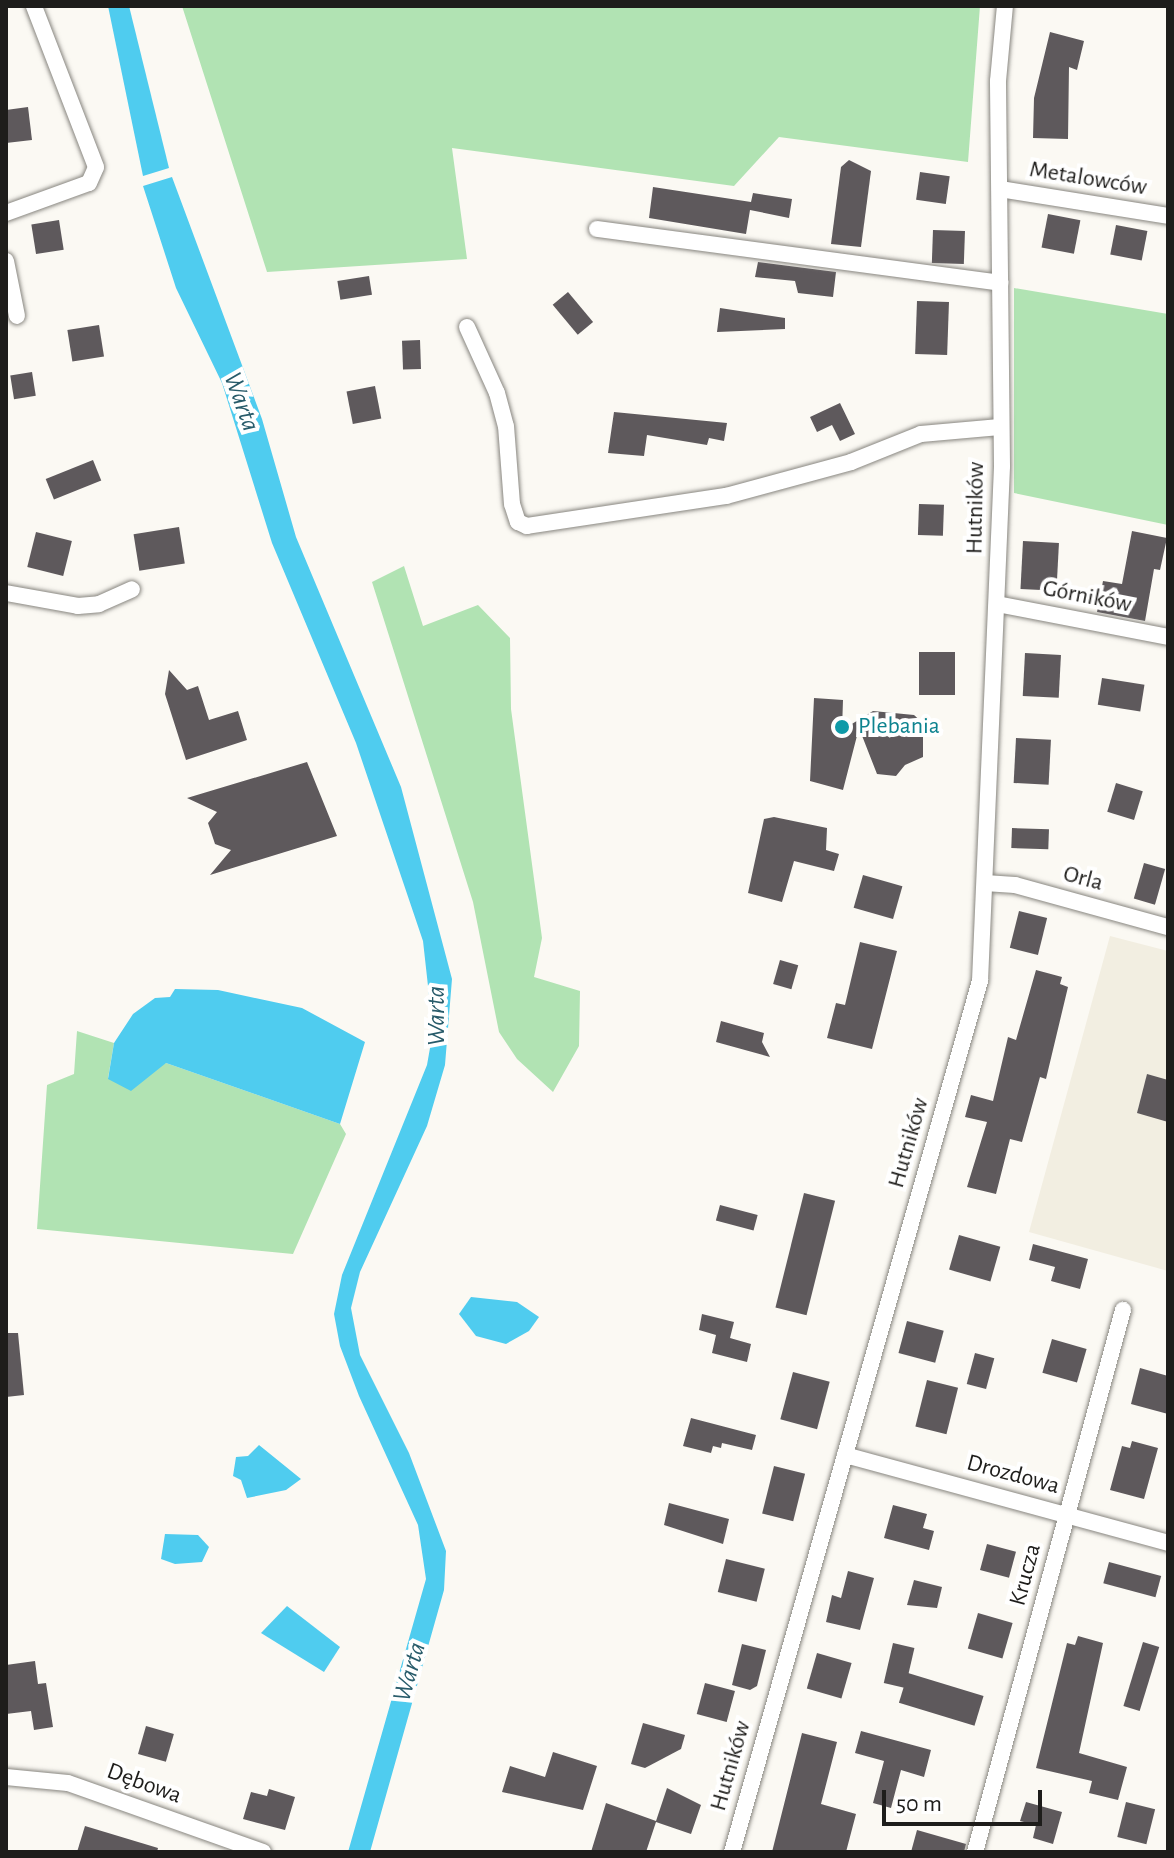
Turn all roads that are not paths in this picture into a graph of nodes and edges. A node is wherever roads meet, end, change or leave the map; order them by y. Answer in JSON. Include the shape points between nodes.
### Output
{"nodes":[{"id":1,"x":34,"y":6,"type":"edge"},
{"id":2,"x":1005,"y":6,"type":"edge"},
{"id":3,"x":1000,"y":189,"type":"junction"},
{"id":4,"x":6,"y":213,"type":"edge"},
{"id":5,"x":1168,"y":216,"type":"edge"},
{"id":6,"x":597,"y":229,"type":"dead end"},
{"id":7,"x":6,"y":261,"type":"edge"},
{"id":8,"x":1000,"y":283,"type":"junction"},
{"id":9,"x":17,"y":316,"type":"dead end"},
{"id":10,"x":467,"y":327,"type":"dead end"},
{"id":11,"x":1000,"y":427,"type":"junction"},
{"id":12,"x":132,"y":589,"type":"dead end"},
{"id":13,"x":6,"y":593,"type":"edge"},
{"id":14,"x":997,"y":604,"type":"junction"},
{"id":15,"x":1168,"y":637,"type":"edge"},
{"id":16,"x":985,"y":883,"type":"junction"},
{"id":17,"x":1168,"y":927,"type":"edge"},
{"id":18,"x":1123,"y":1310,"type":"dead end"},
{"id":19,"x":845,"y":1455,"type":"junction"},
{"id":20,"x":1067,"y":1515,"type":"junction"},
{"id":21,"x":1168,"y":1543,"type":"edge"},
{"id":22,"x":6,"y":1777,"type":"edge"},
{"id":23,"x":263,"y":1852,"type":"edge"},
{"id":24,"x":732,"y":1852,"type":"edge"},
{"id":25,"x":975,"y":1852,"type":"edge"}],
"edges":[{"from":1,"to":4,"type":"street","via":[[96,167],[89,183]]},
{"from":2,"to":3,"type":"street","name":"Hutników","via":[[998,81]]},
{"from":3,"to":5,"type":"street","name":"Metalowców"},
{"from":3,"to":8,"type":"street","name":"Hutników"},
{"from":6,"to":8,"type":"street"},
{"from":7,"to":9,"type":"street"},
{"from":8,"to":11,"type":"street","name":"Hutników"},
{"from":10,"to":11,"type":"street","name":"Hutników","via":[[497,393],[506,426],[512,504],[518,522],[527,526],[726,496],[851,462],[921,434]]},
{"from":11,"to":14,"type":"street","name":"Hutników"},
{"from":12,"to":13,"type":"street","via":[[99,604],[78,606]]},
{"from":14,"to":15,"type":"street","name":"Górników"},
{"from":14,"to":16,"type":"street","name":"Hutników"},
{"from":16,"to":17,"type":"street","name":"Orla","via":[[1015,885]]},
{"from":16,"to":19,"type":"street","name":"Hutników","via":[[980,981]]},
{"from":18,"to":20,"type":"street","name":"Krucza"},
{"from":19,"to":20,"type":"street","name":"Drozdowa"},
{"from":19,"to":24,"type":"street","name":"Hutników"},
{"from":20,"to":21,"type":"street","name":"Drozdowa"},
{"from":20,"to":25,"type":"street","name":"Krucza"},
{"from":22,"to":23,"type":"street","name":"Dębowa","via":[[68,1783]]}]}
